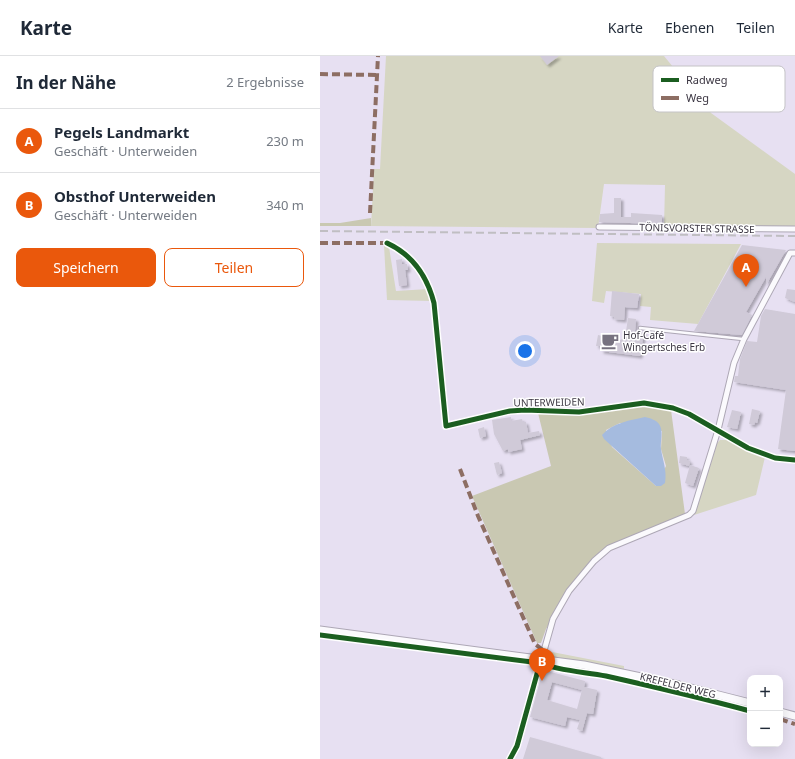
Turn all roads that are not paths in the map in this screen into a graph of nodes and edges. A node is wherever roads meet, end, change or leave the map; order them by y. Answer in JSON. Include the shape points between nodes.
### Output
{"nodes":[{"id":1,"x":599,"y":227,"type":"dead end"},
{"id":2,"x":795,"y":229,"type":"edge"},
{"id":3,"x":388,"y":243,"type":"dead end"},
{"id":4,"x":795,"y":253,"type":"edge"},
{"id":5,"x":640,"y":328,"type":"dead end"},
{"id":6,"x":744,"y":339,"type":"junction"},
{"id":7,"x":718,"y":430,"type":"junction"},
{"id":8,"x":795,"y":460,"type":"edge"},
{"id":9,"x":320,"y":630,"type":"edge"},
{"id":10,"x":543,"y":659,"type":"junction"},
{"id":11,"x":747,"y":702,"type":"edge"},
{"id":12,"x":783,"y":713,"type":"edge"},
{"id":13,"x":795,"y":716,"type":"edge"},
{"id":14,"x":510,"y":759,"type":"edge"}],
"edges":[{"from":1,"to":2,"type":"street","name":"TÖNISVORSTER STRASSE"},
{"from":3,"to":7,"type":"street","name":"UNTERWEIDEN","via":[[400,249],[420,269],[430,288],[434,303],[446,426],[510,411],[579,412],[644,403],[673,408]]},
{"from":4,"to":6,"type":"street","via":[[790,253]]},
{"from":5,"to":6,"type":"lane"},
{"from":6,"to":7,"type":"street","via":[[734,363]]},
{"from":7,"to":8,"type":"street","name":"UNTERWEIDEN","via":[[748,448],[775,458]]},
{"from":7,"to":10,"type":"street","via":[[693,511],[689,515],[609,548],[594,561],[569,591],[553,619]]},
{"from":9,"to":10,"type":"street","name":"KREFELDER WEG"},
{"from":10,"to":11,"type":"street","name":"KREFELDER WEG","via":[[631,674]]},
{"from":10,"to":14,"type":"street","via":[[517,746]]},
{"from":12,"to":13,"type":"street"}]}
